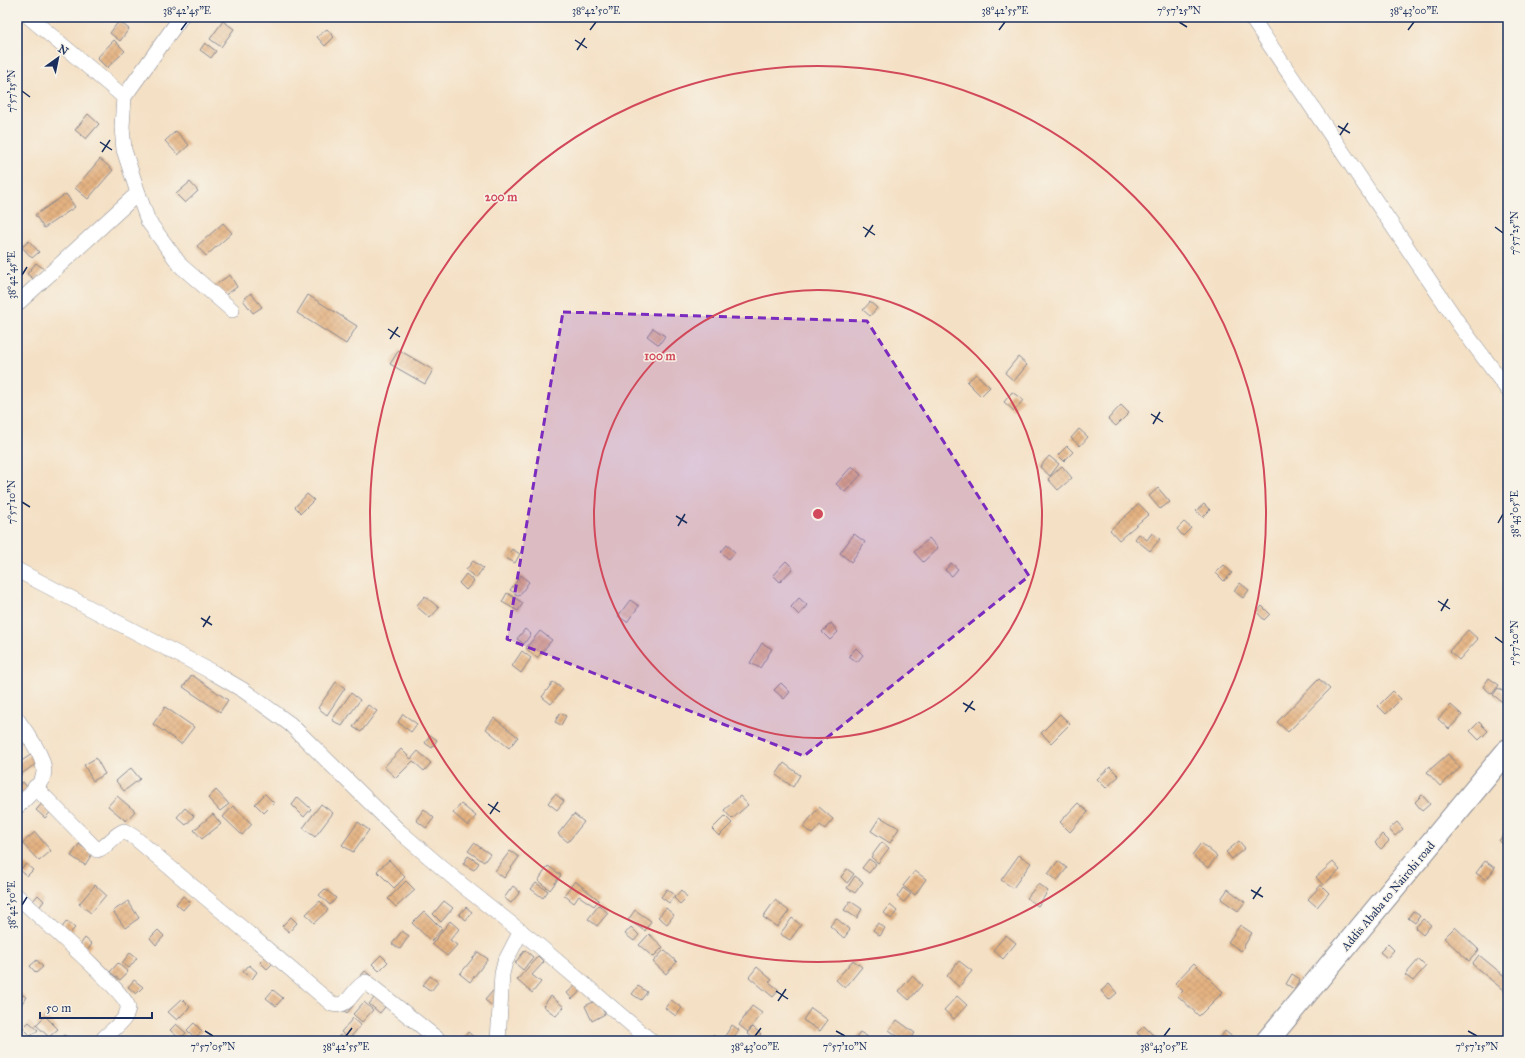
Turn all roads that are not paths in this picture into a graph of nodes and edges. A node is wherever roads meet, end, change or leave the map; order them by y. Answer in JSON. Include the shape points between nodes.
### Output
{"nodes":[{"id":1,"x":29,"y":17,"type":"edge"},
{"id":2,"x":181,"y":17,"type":"edge"},
{"id":3,"x":1251,"y":17,"type":"edge"},
{"id":4,"x":124,"y":97,"type":"junction"},
{"id":5,"x":138,"y":194,"type":"junction"},
{"id":6,"x":17,"y":304,"type":"edge"},
{"id":7,"x":232,"y":310,"type":"dead end"},
{"id":8,"x":1508,"y":390,"type":"edge"},
{"id":9,"x":17,"y":570,"type":"edge"},
{"id":10,"x":17,"y":719,"type":"edge"},
{"id":11,"x":1508,"y":750,"type":"edge"},
{"id":12,"x":35,"y":787,"type":"junction"},
{"id":13,"x":17,"y":807,"type":"edge"},
{"id":14,"x":17,"y":896,"type":"edge"},
{"id":15,"x":521,"y":931,"type":"junction"},
{"id":16,"x":104,"y":1041,"type":"edge"},
{"id":17,"x":440,"y":1041,"type":"edge"},
{"id":18,"x":498,"y":1041,"type":"edge"},
{"id":19,"x":651,"y":1041,"type":"edge"},
{"id":20,"x":1267,"y":1041,"type":"edge"}],
"edges":[{"from":1,"to":4,"type":"street"},
{"from":2,"to":4,"type":"street"},
{"from":3,"to":8,"type":"street","via":[[1461,327]]},
{"from":4,"to":5,"type":"street","via":[[124,150]]},
{"from":5,"to":6,"type":"street"},
{"from":5,"to":7,"type":"street","via":[[148,221],[182,266]]},
{"from":9,"to":15,"type":"street","via":[[214,673],[290,724],[399,831]]},
{"from":10,"to":12,"type":"street","via":[[43,761],[45,772]]},
{"from":11,"to":20,"type":"highway","name":"Addis Ababa to Nairobi road"},
{"from":12,"to":13,"type":"street"},
{"from":12,"to":17,"type":"street","via":[[97,850],[102,849],[117,834],[124,831],[134,837],[332,1004],[338,1006],[347,1003],[357,988],[366,982]]},
{"from":14,"to":16,"type":"street","via":[[123,997],[128,1006],[126,1014]]},
{"from":15,"to":18,"type":"street","via":[[505,962],[502,974]]},
{"from":15,"to":19,"type":"street"}]}
